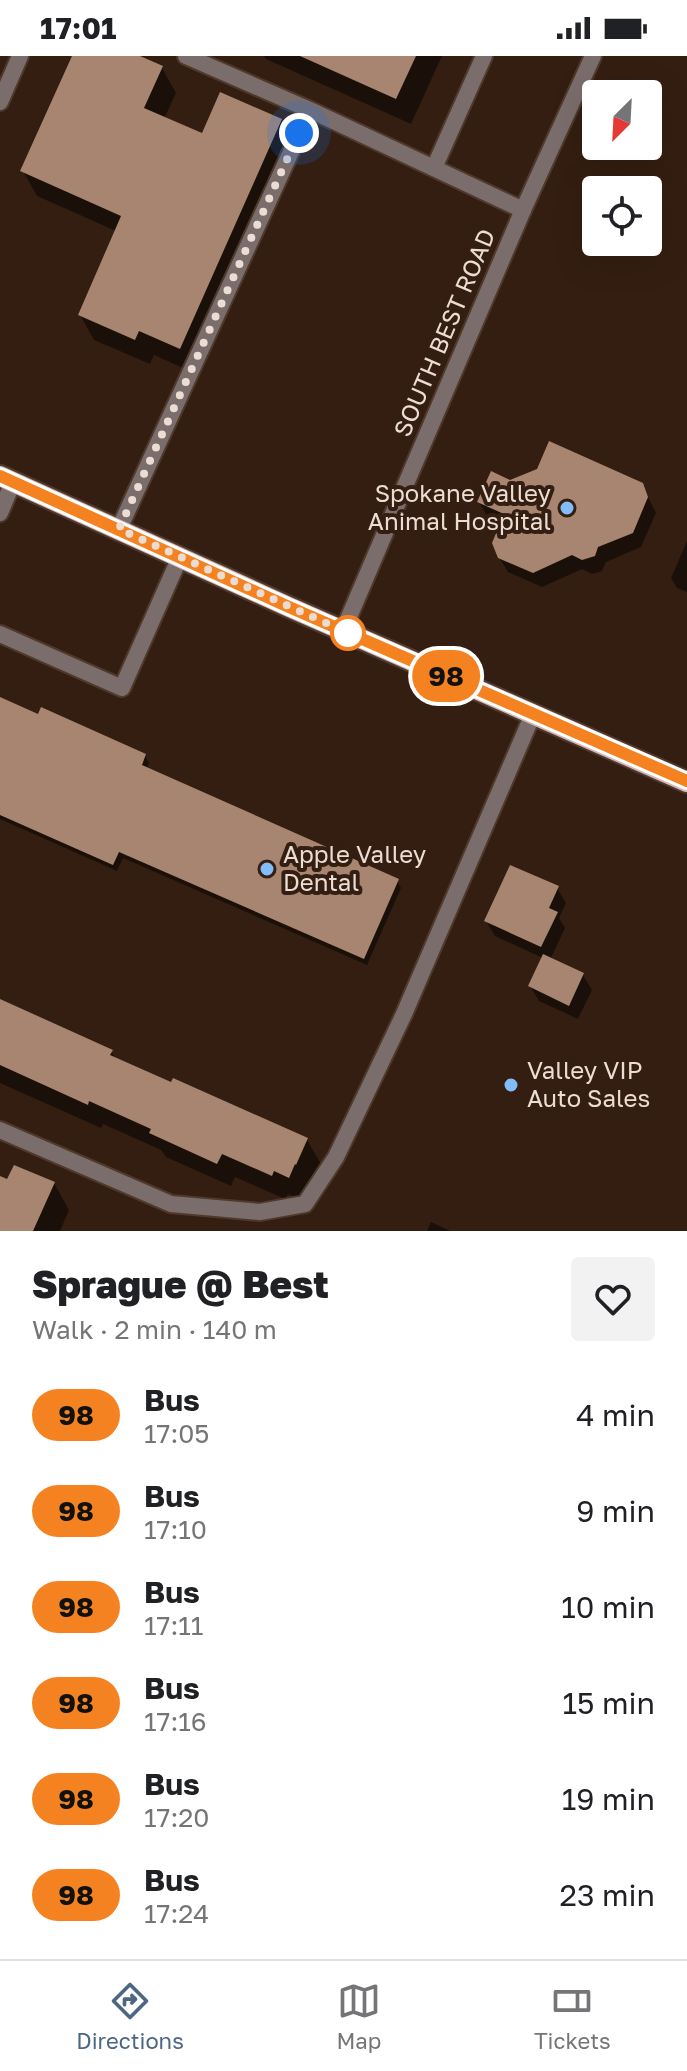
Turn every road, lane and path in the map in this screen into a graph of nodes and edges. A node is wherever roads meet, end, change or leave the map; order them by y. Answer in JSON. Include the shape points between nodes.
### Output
{"nodes":[{"id":1,"x":20,"y":56,"type":"edge"},
{"id":2,"x":186,"y":56,"type":"edge"},
{"id":3,"x":484,"y":56,"type":"edge"},
{"id":4,"x":593,"y":56,"type":"edge"},
{"id":5,"x":0,"y":102,"type":"edge"},
{"id":6,"x":310,"y":110,"type":"junction"},
{"id":7,"x":434,"y":168,"type":"junction"},
{"id":8,"x":523,"y":210,"type":"junction"},
{"id":9,"x":7,"y":479,"type":"edge"},
{"id":10,"x":0,"y":513,"type":"edge"},
{"id":11,"x":119,"y":529,"type":"junction"},
{"id":12,"x":180,"y":557,"type":"junction"},
{"id":13,"x":343,"y":631,"type":"junction"},
{"id":14,"x":0,"y":634,"type":"edge"},
{"id":15,"x":533,"y":714,"type":"junction"},
{"id":16,"x":687,"y":782,"type":"edge"},
{"id":17,"x":0,"y":1130,"type":"edge"}],
"edges":[{"from":1,"to":5,"type":"street"},
{"from":2,"to":6,"type":"street"},
{"from":3,"to":7,"type":"street"},
{"from":4,"to":8,"type":"street","name":"SOUTH BEST ROAD"},
{"from":6,"to":7,"type":"street"},
{"from":6,"to":11,"type":"street"},
{"from":7,"to":8,"type":"street"},
{"from":8,"to":13,"type":"street","name":"SOUTH BEST ROAD"},
{"from":9,"to":10,"type":"street"},
{"from":9,"to":11,"type":"main road"},
{"from":11,"to":12,"type":"main road"},
{"from":12,"to":13,"type":"main road"},
{"from":12,"to":14,"type":"street","via":[[122,688]]},
{"from":13,"to":15,"type":"main road"},
{"from":15,"to":16,"type":"main road"},
{"from":15,"to":17,"type":"street","via":[[404,1014],[336,1157],[305,1204],[260,1212],[171,1204]]}]}
